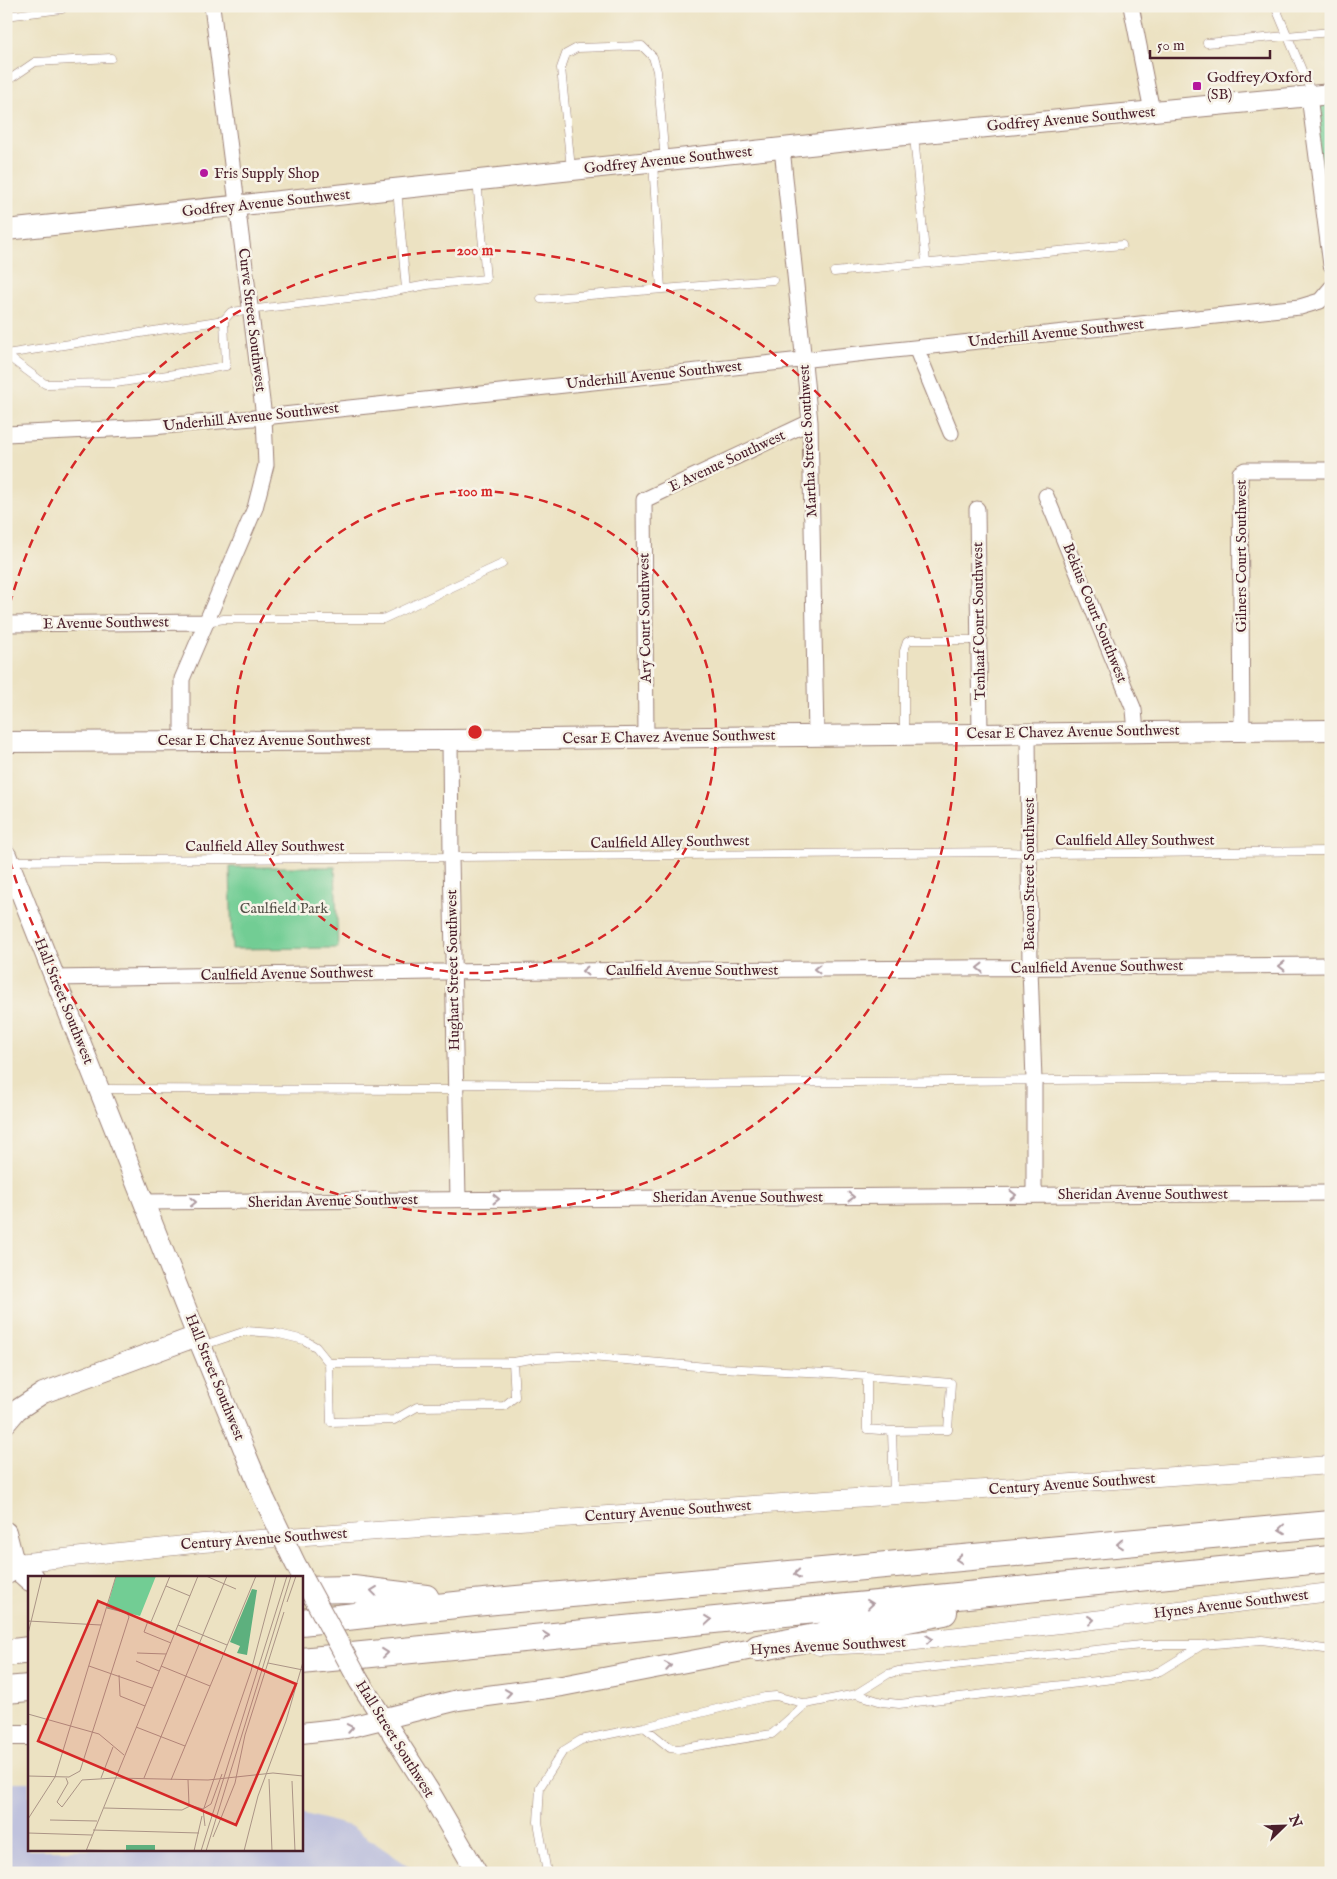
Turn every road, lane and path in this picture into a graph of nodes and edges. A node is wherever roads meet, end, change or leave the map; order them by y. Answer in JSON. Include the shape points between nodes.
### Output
{"nodes":[{"id":1,"x":62,"y":6,"type":"edge"},
{"id":2,"x":212,"y":6,"type":"edge"},
{"id":3,"x":1131,"y":6,"type":"edge"},
{"id":4,"x":1275,"y":6,"type":"edge"},
{"id":5,"x":6,"y":16,"type":"edge"},
{"id":6,"x":1331,"y":32,"type":"edge"},
{"id":7,"x":1288,"y":36,"type":"junction"},
{"id":8,"x":1207,"y":43,"type":"dead end"},
{"id":9,"x":111,"y":58,"type":"dead end"},
{"id":10,"x":6,"y":78,"type":"edge"},
{"id":11,"x":1318,"y":95,"type":"edge"},
{"id":12,"x":1152,"y":111,"type":"junction"},
{"id":13,"x":914,"y":134,"type":"junction"},
{"id":14,"x":782,"y":148,"type":"junction"},
{"id":15,"x":659,"y":161,"type":"junction"},
{"id":16,"x":571,"y":171,"type":"junction"},
{"id":17,"x":477,"y":180,"type":"junction"},
{"id":18,"x":396,"y":188,"type":"junction"},
{"id":19,"x":237,"y":206,"type":"junction"},
{"id":20,"x":6,"y":230,"type":"edge"},
{"id":21,"x":1122,"y":245,"type":"dead end"},
{"id":22,"x":926,"y":263,"type":"junction"},
{"id":23,"x":1331,"y":265,"type":"edge"},
{"id":24,"x":834,"y":272,"type":"dead end"},
{"id":25,"x":773,"y":280,"type":"dead end"},
{"id":26,"x":1331,"y":288,"type":"edge"},
{"id":27,"x":406,"y":289,"type":"junction"},
{"id":28,"x":661,"y":289,"type":"junction"},
{"id":29,"x":541,"y":299,"type":"dead end"},
{"id":30,"x":250,"y":309,"type":"junction"},
{"id":31,"x":224,"y":320,"type":"junction"},
{"id":32,"x":916,"y":348,"type":"junction"},
{"id":33,"x":6,"y":354,"type":"edge"},
{"id":34,"x":804,"y":359,"type":"junction"},
{"id":35,"x":264,"y":418,"type":"junction"},
{"id":36,"x":810,"y":422,"type":"junction"},
{"id":37,"x":951,"y":433,"type":"dead end"},
{"id":38,"x":6,"y":434,"type":"edge"},
{"id":39,"x":1331,"y":470,"type":"edge"},
{"id":40,"x":1046,"y":496,"type":"dead end"},
{"id":41,"x":644,"y":500,"type":"joint"},
{"id":42,"x":977,"y":509,"type":"dead end"},
{"id":43,"x":502,"y":564,"type":"dead end"},
{"id":44,"x":206,"y":622,"type":"junction"},
{"id":45,"x":6,"y":624,"type":"edge"},
{"id":46,"x":980,"y":640,"type":"junction"},
{"id":47,"x":1242,"y":730,"type":"junction"},
{"id":48,"x":1331,"y":730,"type":"edge"},
{"id":49,"x":1136,"y":732,"type":"junction"},
{"id":50,"x":1028,"y":733,"type":"junction"},
{"id":51,"x":980,"y":734,"type":"junction"},
{"id":52,"x":816,"y":735,"type":"junction"},
{"id":53,"x":904,"y":735,"type":"junction"},
{"id":54,"x":646,"y":737,"type":"junction"},
{"id":55,"x":182,"y":740,"type":"junction"},
{"id":56,"x":450,"y":740,"type":"junction"},
{"id":57,"x":6,"y":742,"type":"edge"},
{"id":58,"x":1331,"y":852,"type":"edge"},
{"id":59,"x":1029,"y":853,"type":"junction"},
{"id":60,"x":7,"y":858,"type":"edge"},
{"id":61,"x":451,"y":858,"type":"junction"},
{"id":62,"x":1331,"y":965,"type":"edge"},
{"id":63,"x":1030,"y":968,"type":"junction"},
{"id":64,"x":453,"y":972,"type":"junction"},
{"id":65,"x":54,"y":978,"type":"junction"},
{"id":66,"x":1331,"y":1077,"type":"edge"},
{"id":67,"x":1034,"y":1080,"type":"junction"},
{"id":68,"x":456,"y":1087,"type":"junction"},
{"id":69,"x":99,"y":1089,"type":"junction"},
{"id":70,"x":1331,"y":1193,"type":"edge"},
{"id":71,"x":1034,"y":1195,"type":"junction"},
{"id":72,"x":458,"y":1200,"type":"junction"},
{"id":73,"x":144,"y":1202,"type":"junction"},
{"id":74,"x":199,"y":1341,"type":"junction"},
{"id":75,"x":513,"y":1362,"type":"junction"},
{"id":76,"x":329,"y":1363,"type":"junction"},
{"id":77,"x":867,"y":1376,"type":"junction"},
{"id":78,"x":6,"y":1422,"type":"edge"},
{"id":79,"x":892,"y":1431,"type":"junction"},
{"id":80,"x":1331,"y":1465,"type":"edge"},
{"id":81,"x":894,"y":1496,"type":"junction"},
{"id":82,"x":1331,"y":1524,"type":"edge"},
{"id":83,"x":6,"y":1532,"type":"edge"},
{"id":84,"x":1331,"y":1558,"type":"edge"},
{"id":85,"x":14,"y":1569,"type":"edge"},
{"id":86,"x":1066,"y":1584,"type":"junction"},
{"id":87,"x":302,"y":1590,"type":"edge"},
{"id":88,"x":1331,"y":1592,"type":"edge"},
{"id":89,"x":474,"y":1603,"type":"junction"},
{"id":90,"x":302,"y":1622,"type":"edge"},
{"id":91,"x":1202,"y":1645,"type":"junction"},
{"id":92,"x":758,"y":1648,"type":"junction"},
{"id":93,"x":28,"y":1650,"type":"edge"},
{"id":94,"x":1331,"y":1650,"type":"edge"},
{"id":95,"x":6,"y":1653,"type":"edge"},
{"id":96,"x":302,"y":1661,"type":"edge"},
{"id":97,"x":28,"y":1688,"type":"edge"},
{"id":98,"x":6,"y":1690,"type":"edge"},
{"id":99,"x":856,"y":1694,"type":"junction"},
{"id":100,"x":806,"y":1704,"type":"junction"},
{"id":101,"x":383,"y":1720,"type":"junction"},
{"id":102,"x":644,"y":1727,"type":"junction"},
{"id":103,"x":302,"y":1733,"type":"edge"},
{"id":104,"x":6,"y":1735,"type":"edge"},
{"id":105,"x":28,"y":1735,"type":"edge"},
{"id":106,"x":477,"y":1873,"type":"edge"},
{"id":107,"x":548,"y":1873,"type":"edge"}],
"edges":[{"from":1,"to":5,"type":"lane","via":[[62,9]]},
{"from":2,"to":19,"type":"street","name":"Curve Street Southwest"},
{"from":3,"to":12,"type":"street"},
{"from":4,"to":7,"type":"lane"},
{"from":6,"to":7,"type":"lane"},
{"from":7,"to":8,"type":"lane"},
{"from":7,"to":11,"type":"lane"},
{"from":9,"to":10,"type":"lane","via":[[35,62],[13,77]]},
{"from":11,"to":12,"type":"main road","name":"Godfrey Avenue Southwest"},
{"from":11,"to":23,"type":"street"},
{"from":12,"to":13,"type":"main road","name":"Godfrey Avenue Southwest"},
{"from":13,"to":14,"type":"main road","name":"Godfrey Avenue Southwest"},
{"from":13,"to":22,"type":"lane"},
{"from":14,"to":15,"type":"main road","name":"Godfrey Avenue Southwest"},
{"from":14,"to":34,"type":"street","name":"Martha Street Southwest"},
{"from":15,"to":16,"type":"main road","name":"Godfrey Avenue Southwest"},
{"from":15,"to":16,"type":"lane","via":[[654,57],[642,46],[577,48],[566,54],[561,68]]},
{"from":15,"to":28,"type":"lane"},
{"from":16,"to":17,"type":"main road","name":"Godfrey Avenue Southwest"},
{"from":17,"to":18,"type":"main road","name":"Godfrey Avenue Southwest"},
{"from":17,"to":27,"type":"lane","via":[[486,279]]},
{"from":18,"to":19,"type":"main road","name":"Godfrey Avenue Southwest"},
{"from":18,"to":27,"type":"lane"},
{"from":19,"to":20,"type":"main road","name":"Godfrey Avenue Southwest"},
{"from":19,"to":30,"type":"street","name":"Curve Street Southwest"},
{"from":21,"to":22,"type":"lane"},
{"from":22,"to":24,"type":"lane"},
{"from":25,"to":28,"type":"lane"},
{"from":26,"to":32,"type":"street","name":"Underhill Avenue Southwest","via":[[1320,301],[1300,307]]},
{"from":27,"to":30,"type":"lane"},
{"from":28,"to":29,"type":"lane"},
{"from":30,"to":31,"type":"lane","via":[[231,312]]},
{"from":30,"to":35,"type":"street","name":"Curve Street Southwest"},
{"from":31,"to":33,"type":"lane"},
{"from":31,"to":33,"type":"lane","via":[[226,366],[116,383],[45,384]]},
{"from":32,"to":34,"type":"street","name":"Underhill Avenue Southwest"},
{"from":32,"to":37,"type":"street"},
{"from":34,"to":35,"type":"street","name":"Underhill Avenue Southwest"},
{"from":34,"to":36,"type":"street","name":"Martha Street Southwest"},
{"from":35,"to":38,"type":"street","name":"Underhill Avenue Southwest"},
{"from":35,"to":44,"type":"street","name":"Curve Street Southwest","via":[[266,465],[255,508]]},
{"from":36,"to":41,"type":"street","name":"E Avenue Southwest"},
{"from":36,"to":52,"type":"street","name":"Martha Street Southwest"},
{"from":39,"to":47,"type":"street","name":"Gilners Court Southwest","via":[[1245,470],[1240,473]]},
{"from":40,"to":49,"type":"street","name":"Bekius Court Southwest","via":[[1134,710]]},
{"from":41,"to":54,"type":"street","name":"Ary Court Southwest"},
{"from":42,"to":46,"type":"street","name":"Tenhaaf Court Southwest"},
{"from":43,"to":44,"type":"lane","via":[[383,619],[224,619]]},
{"from":44,"to":45,"type":"street","name":"E Avenue Southwest"},
{"from":44,"to":55,"type":"street","name":"Curve Street Southwest","via":[[182,679]]},
{"from":46,"to":51,"type":"street","name":"Tenhaaf Court Southwest"},
{"from":46,"to":53,"type":"lane","via":[[907,642],[904,651]]},
{"from":47,"to":48,"type":"main road","name":"Cesar E Chavez Avenue Southwest"},
{"from":47,"to":49,"type":"main road","name":"Cesar E Chavez Avenue Southwest"},
{"from":49,"to":50,"type":"main road","name":"Cesar E Chavez Avenue Southwest"},
{"from":50,"to":51,"type":"main road","name":"Cesar E Chavez Avenue Southwest"},
{"from":50,"to":59,"type":"street","name":"Beacon Street Southwest"},
{"from":51,"to":53,"type":"main road","name":"Cesar E Chavez Avenue Southwest"},
{"from":52,"to":53,"type":"main road","name":"Cesar E Chavez Avenue Southwest"},
{"from":52,"to":54,"type":"main road","name":"Cesar E Chavez Avenue Southwest"},
{"from":54,"to":56,"type":"main road","name":"Cesar E Chavez Avenue Southwest"},
{"from":55,"to":56,"type":"main road","name":"Cesar E Chavez Avenue Southwest"},
{"from":55,"to":57,"type":"main road","name":"Cesar E Chavez Avenue Southwest"},
{"from":56,"to":61,"type":"street","name":"Hughart Street Southwest"},
{"from":58,"to":59,"type":"lane","name":"Caulfield Alley Southwest"},
{"from":59,"to":61,"type":"lane","name":"Caulfield Alley Southwest"},
{"from":59,"to":63,"type":"street","name":"Beacon Street Southwest"},
{"from":60,"to":61,"type":"lane","name":"Caulfield Alley Southwest"},
{"from":60,"to":65,"type":"main road","name":"Hall Street Southwest"},
{"from":61,"to":64,"type":"street","name":"Hughart Street Southwest"},
{"from":62,"to":63,"type":"street","name":"Caulfield Avenue Southwest","one_way":true},
{"from":63,"to":64,"type":"street","name":"Caulfield Avenue Southwest","one_way":true},
{"from":63,"to":67,"type":"street","name":"Beacon Street Southwest"},
{"from":64,"to":65,"type":"street","name":"Caulfield Avenue Southwest"},
{"from":64,"to":68,"type":"street","name":"Hughart Street Southwest"},
{"from":65,"to":69,"type":"main road","name":"Hall Street Southwest"},
{"from":66,"to":67,"type":"lane"},
{"from":67,"to":68,"type":"lane"},
{"from":67,"to":71,"type":"street","name":"Beacon Street Southwest"},
{"from":68,"to":69,"type":"lane"},
{"from":68,"to":72,"type":"street","name":"Hughart Street Southwest"},
{"from":69,"to":73,"type":"main road","name":"Hall Street Southwest"},
{"from":70,"to":71,"type":"street","name":"Sheridan Avenue Southwest"},
{"from":72,"to":71,"type":"street","name":"Sheridan Avenue Southwest","one_way":true},
{"from":73,"to":72,"type":"street","name":"Sheridan Avenue Southwest","one_way":true},
{"from":73,"to":74,"type":"main road","name":"Hall Street Southwest"},
{"from":74,"to":76,"type":"lane","via":[[246,1331],[275,1333],[304,1340],[316,1347]]},
{"from":74,"to":78,"type":"main road","via":[[43,1393],[17,1410]]},
{"from":74,"to":101,"type":"main road","name":"Hall Street Southwest","bridge":true,"via":[[264,1498],[295,1563]]},
{"from":75,"to":76,"type":"lane"},
{"from":75,"to":76,"type":"lane","via":[[514,1397],[504,1406],[417,1407],[394,1420],[331,1422]]},
{"from":75,"to":77,"type":"lane","via":[[579,1356]]},
{"from":77,"to":79,"type":"lane","via":[[867,1430]]},
{"from":77,"to":79,"type":"lane","via":[[951,1383],[948,1430]]},
{"from":79,"to":81,"type":"lane"},
{"from":80,"to":81,"type":"street","name":"Century Avenue Southwest"},
{"from":81,"to":85,"type":"street","name":"Century Avenue Southwest","via":[[222,1542]]},
{"from":82,"to":89,"type":"highway","one_way":true},
{"from":83,"to":85,"type":"main road"},
{"from":84,"to":86,"type":"highway"},
{"from":86,"to":92,"type":"highway"},
{"from":96,"to":86,"type":"highway","one_way":true},
{"from":89,"to":87,"type":"highway","one_way":true,"via":[[353,1589]]},
{"from":92,"to":88,"type":"street","name":"Hynes Avenue Southwest","one_way":true,"via":[[907,1642]]},
{"from":89,"to":90,"type":"highway"},
{"from":91,"to":94,"type":"lane","via":[[1262,1640]]},
{"from":91,"to":99,"type":"lane","via":[[1141,1645],[898,1671]]},
{"from":91,"to":99,"type":"lane","via":[[1148,1675],[899,1704]]},
{"from":101,"to":92,"type":"main road","name":"Hynes Avenue Southwest","one_way":true,"via":[[436,1704],[562,1686]]},
{"from":93,"to":95,"type":"highway"},
{"from":97,"to":98,"type":"highway"},
{"from":99,"to":100,"type":"lane"},
{"from":100,"to":102,"type":"lane","via":[[776,1696],[765,1697]]},
{"from":100,"to":102,"type":"lane","via":[[772,1734],[678,1749],[670,1748]]},
{"from":103,"to":101,"type":"main road","name":"Hynes Avenue Southwest","one_way":true,"via":[[332,1731]]},
{"from":101,"to":106,"type":"main road","name":"Hall Street Southwest"},
{"from":102,"to":107,"type":"lane","via":[[581,1740],[563,1751],[551,1768],[540,1787],[538,1822]]},
{"from":104,"to":105,"type":"main road"}]}
